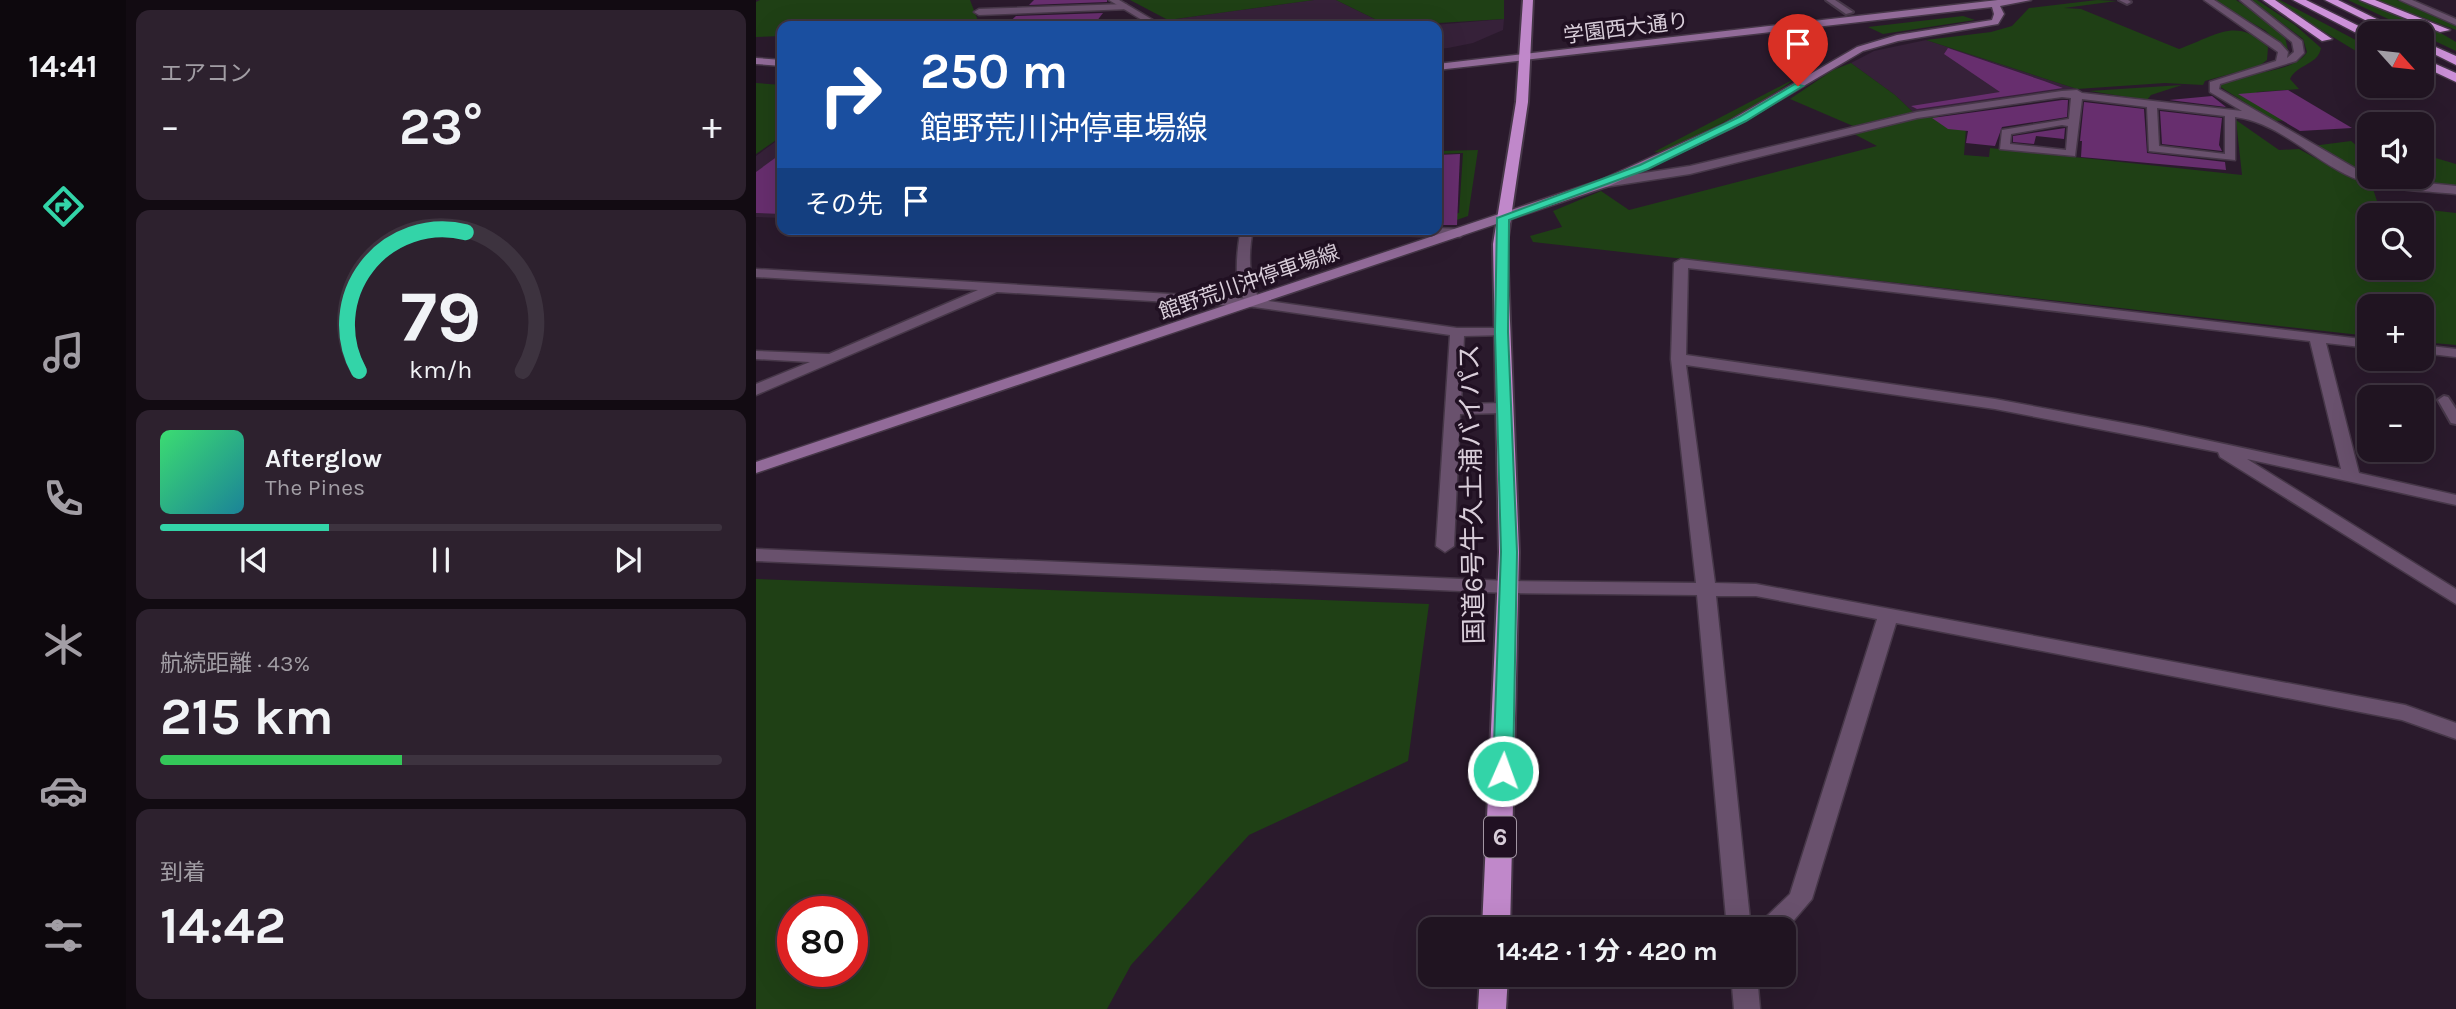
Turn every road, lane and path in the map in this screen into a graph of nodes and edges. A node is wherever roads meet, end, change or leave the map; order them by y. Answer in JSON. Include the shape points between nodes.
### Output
{"nodes":[{"id":1,"x":975,"y":0,"type":"edge"},
{"id":2,"x":1113,"y":0,"type":"edge"},
{"id":3,"x":1528,"y":0,"type":"edge"},
{"id":4,"x":1830,"y":0,"type":"edge"},
{"id":5,"x":1954,"y":0,"type":"edge"},
{"id":6,"x":2027,"y":0,"type":"edge"},
{"id":7,"x":2208,"y":0,"type":"edge"},
{"id":8,"x":2245,"y":0,"type":"edge"},
{"id":9,"x":2268,"y":0,"type":"edge"},
{"id":10,"x":2298,"y":0,"type":"edge"},
{"id":11,"x":2330,"y":0,"type":"edge"},
{"id":12,"x":2365,"y":0,"type":"edge"},
{"id":13,"x":2404,"y":0,"type":"edge"},
{"id":14,"x":1995,"y":2,"type":"edge"},
{"id":15,"x":1126,"y":7,"type":"junction"},
{"id":16,"x":979,"y":12,"type":"junction"},
{"id":17,"x":1849,"y":12,"type":"junction"},
{"id":18,"x":982,"y":21,"type":"edge"},
{"id":19,"x":1150,"y":21,"type":"edge"},
{"id":20,"x":2374,"y":21,"type":"edge"},
{"id":21,"x":2456,"y":22,"type":"edge"},
{"id":22,"x":2357,"y":30,"type":"edge"},
{"id":23,"x":2444,"y":30,"type":"dead end"},
{"id":24,"x":2326,"y":39,"type":"dead end"},
{"id":25,"x":2434,"y":50,"type":"edge"},
{"id":26,"x":1525,"y":54,"type":"junction"},
{"id":27,"x":1442,"y":58,"type":"edge"},
{"id":28,"x":756,"y":61,"type":"edge"},
{"id":29,"x":2456,"y":61,"type":"edge"},
{"id":30,"x":777,"y":63,"type":"edge"},
{"id":31,"x":2281,"y":63,"type":"junction"},
{"id":32,"x":1442,"y":66,"type":"edge"},
{"id":33,"x":2434,"y":68,"type":"edge"},
{"id":34,"x":756,"y":73,"type":"edge"},
{"id":35,"x":777,"y":75,"type":"edge"},
{"id":36,"x":2456,"y":78,"type":"edge"},
{"id":37,"x":2077,"y":93,"type":"junction"},
{"id":38,"x":2152,"y":103,"type":"junction"},
{"id":39,"x":2230,"y":114,"type":"junction"},
{"id":40,"x":2255,"y":116,"type":"junction"},
{"id":41,"x":2074,"y":122,"type":"junction"},
{"id":42,"x":1605,"y":183,"type":"junction"},
{"id":43,"x":2456,"y":190,"type":"edge"},
{"id":44,"x":1503,"y":218,"type":"junction"},
{"id":45,"x":1442,"y":232,"type":"edge"},
{"id":46,"x":1460,"y":233,"type":"junction"},
{"id":47,"x":1246,"y":235,"type":"edge"},
{"id":48,"x":756,"y":273,"type":"edge"},
{"id":49,"x":994,"y":288,"type":"junction"},
{"id":50,"x":1254,"y":303,"type":"junction"},
{"id":51,"x":1457,"y":332,"type":"junction"},
{"id":52,"x":1501,"y":332,"type":"junction"},
{"id":53,"x":2317,"y":338,"type":"junction"},
{"id":54,"x":2357,"y":343,"type":"edge"},
{"id":55,"x":2434,"y":350,"type":"edge"},
{"id":56,"x":2456,"y":353,"type":"edge"},
{"id":57,"x":756,"y":355,"type":"edge"},
{"id":58,"x":835,"y":358,"type":"junction"},
{"id":59,"x":1678,"y":359,"type":"junction"},
{"id":60,"x":756,"y":390,"type":"edge"},
{"id":61,"x":2444,"y":400,"type":"dead end"},
{"id":62,"x":1504,"y":408,"type":"junction"},
{"id":63,"x":1452,"y":409,"type":"junction"},
{"id":64,"x":2456,"y":420,"type":"edge"},
{"id":65,"x":2215,"y":446,"type":"junction"},
{"id":66,"x":756,"y":468,"type":"edge"},
{"id":67,"x":2351,"y":477,"type":"junction"},
{"id":68,"x":2456,"y":500,"type":"edge"},
{"id":69,"x":1446,"y":546,"type":"dead end"},
{"id":70,"x":756,"y":555,"type":"edge"},
{"id":71,"x":1508,"y":587,"type":"junction"},
{"id":72,"x":1706,"y":589,"type":"junction"},
{"id":73,"x":2456,"y":598,"type":"edge"},
{"id":74,"x":1888,"y":617,"type":"junction"},
{"id":75,"x":2456,"y":731,"type":"edge"},
{"id":76,"x":1496,"y":917,"type":"edge"},
{"id":77,"x":1738,"y":917,"type":"edge"},
{"id":78,"x":1783,"y":917,"type":"edge"},
{"id":79,"x":1493,"y":987,"type":"edge"},
{"id":80,"x":1745,"y":987,"type":"edge"},
{"id":81,"x":1492,"y":1009,"type":"edge"},
{"id":82,"x":1747,"y":1009,"type":"edge"}],
"edges":[{"from":1,"to":16,"type":"street"},
{"from":2,"to":15,"type":"street"},
{"from":3,"to":26,"type":"highway","name":"国道6号牛久土浦バイパス","number":"6"},
{"from":4,"to":17,"type":"lane"},
{"from":5,"to":17,"type":"main road","name":"学園西大通り"},
{"from":6,"to":14,"type":"main road","name":"学園西大通り"},
{"from":7,"to":31,"type":"street","via":[[2277,45],[2283,52]]},
{"from":8,"to":31,"type":"street","via":[[2297,41],[2299,53]]},
{"from":9,"to":24,"type":"highway"},
{"from":10,"to":22,"type":"highway"},
{"from":11,"to":20,"type":"highway"},
{"from":12,"to":23,"type":"highway"},
{"from":13,"to":21,"type":"street"},
{"from":14,"to":26,"type":"main road","name":"学園西大通り"},
{"from":14,"to":42,"type":"main road","name":"館野荒川沖停車場線","via":[[2000,14],[1995,22],[1897,38],[1860,49],[1728,126]]},
{"from":15,"to":16,"type":"street"},
{"from":15,"to":19,"type":"street"},
{"from":16,"to":18,"type":"street"},
{"from":17,"to":26,"type":"main road","name":"学園西大通り"},
{"from":25,"to":29,"type":"highway"},
{"from":26,"to":27,"type":"main road","name":"学園西大通り"},
{"from":26,"to":32,"type":"main road","name":"学園西大通り"},
{"from":26,"to":44,"type":"highway","name":"国道6号牛久土浦バイパス","number":"6","via":[[1519,128]]},
{"from":28,"to":30,"type":"main road"},
{"from":31,"to":40,"type":"street","via":[[2214,84],[2218,93]]},
{"from":33,"to":36,"type":"highway"},
{"from":34,"to":35,"type":"main road"},
{"from":37,"to":38,"type":"street"},
{"from":37,"to":41,"type":"street"},
{"from":37,"to":42,"type":"street","via":[[1928,113],[1690,170]]},
{"from":38,"to":39,"type":"street"},
{"from":38,"to":39,"type":"street","via":[[2152,149],[2231,158]]},
{"from":39,"to":40,"type":"street"},
{"from":40,"to":43,"type":"street","via":[[2351,173],[2385,183]]},
{"from":41,"to":41,"type":"street","via":[[2071,154],[2004,147],[2006,132]]},
{"from":42,"to":44,"type":"main road","name":"館野荒川沖停車場線"},
{"from":44,"to":46,"type":"main road","name":"館野荒川沖停車場線"},
{"from":44,"to":52,"type":"highway","name":"国道6号牛久土浦バイパス","number":"6"},
{"from":45,"to":46,"type":"street"},
{"from":46,"to":50,"type":"main road","name":"館野荒川沖停車場線"},
{"from":47,"to":50,"type":"street","via":[[1240,266]]},
{"from":48,"to":49,"type":"street"},
{"from":49,"to":50,"type":"street"},
{"from":49,"to":58,"type":"street"},
{"from":50,"to":51,"type":"street"},
{"from":50,"to":66,"type":"main road","name":"館野荒川沖停車場線"},
{"from":51,"to":52,"type":"street"},
{"from":51,"to":63,"type":"street"},
{"from":52,"to":62,"type":"highway","name":"国道6号牛久土浦バイパス","number":"6"},
{"from":53,"to":54,"type":"street"},
{"from":53,"to":59,"type":"street","via":[[1681,263]]},
{"from":53,"to":67,"type":"street"},
{"from":55,"to":56,"type":"street"},
{"from":57,"to":58,"type":"street"},
{"from":58,"to":60,"type":"street"},
{"from":59,"to":65,"type":"street","via":[[1901,388]]},
{"from":59,"to":72,"type":"street"},
{"from":61,"to":64,"type":"lane"},
{"from":62,"to":63,"type":"street"},
{"from":62,"to":71,"type":"highway","name":"国道6号牛久土浦バイパス","number":"6"},
{"from":63,"to":69,"type":"street"},
{"from":65,"to":67,"type":"street"},
{"from":65,"to":73,"type":"street"},
{"from":67,"to":68,"type":"street"},
{"from":70,"to":71,"type":"street"},
{"from":71,"to":72,"type":"street"},
{"from":71,"to":76,"type":"highway","name":"国道6号牛久土浦バイパス","number":"6"},
{"from":72,"to":74,"type":"street","via":[[1756,590]]},
{"from":72,"to":77,"type":"street"},
{"from":74,"to":75,"type":"street","via":[[2405,713]]},
{"from":74,"to":78,"type":"street","via":[[1800,899]]},
{"from":79,"to":81,"type":"highway"},
{"from":80,"to":82,"type":"street"}]}
